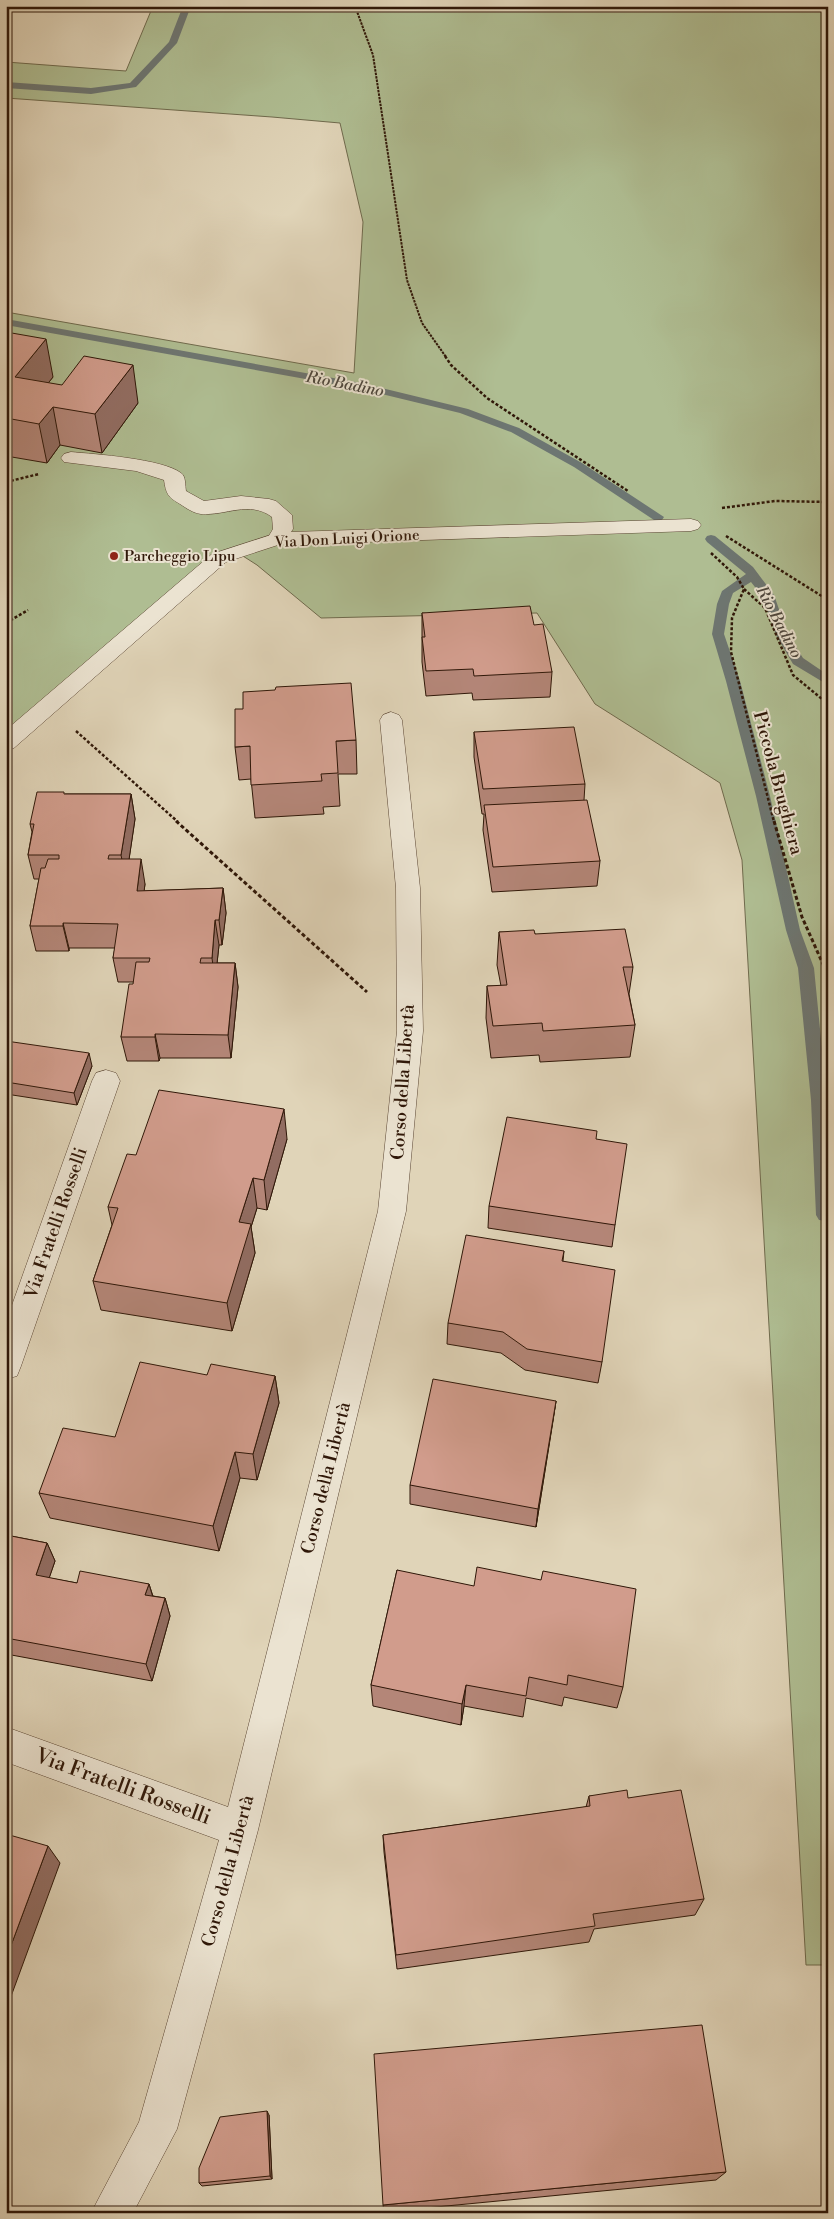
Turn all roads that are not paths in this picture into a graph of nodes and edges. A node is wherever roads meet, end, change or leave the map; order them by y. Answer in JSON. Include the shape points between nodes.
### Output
{"nodes":[{"id":1,"x":70,"y":458,"type":"dead end"},
{"id":2,"x":691,"y":526,"type":"road end"},
{"id":3,"x":277,"y":540,"type":"junction"},
{"id":4,"x":391,"y":720,"type":"dead end"},
{"id":5,"x":6,"y":743,"type":"edge"},
{"id":6,"x":106,"y":1081,"type":"dead end"},
{"id":7,"x":6,"y":1366,"type":"edge"},
{"id":8,"x":6,"y":1744,"type":"edge"},
{"id":9,"x":240,"y":1830,"type":"junction"},
{"id":10,"x":112,"y":2213,"type":"edge"}],
"edges":[{"from":1,"to":3,"type":"street","via":[[155,468],[174,477],[176,494],[201,508],[241,502],[269,505],[282,515],[283,529]]},
{"from":2,"to":3,"type":"street","name":"Via Don Luigi Orione"},
{"from":3,"to":5,"type":"street","name":"Via Don Luigi Orione","via":[[219,558]]},
{"from":4,"to":9,"type":"street","name":"Corso della Libertà","via":[[408,888],[410,1031],[392,1211]]},
{"from":6,"to":7,"type":"street","name":"Via Fratelli Rosselli"},
{"from":8,"to":9,"type":"street","name":"Via Fratelli Rosselli"},
{"from":9,"to":10,"type":"street","name":"Corso della Libertà","via":[[156,2128]]}]}
